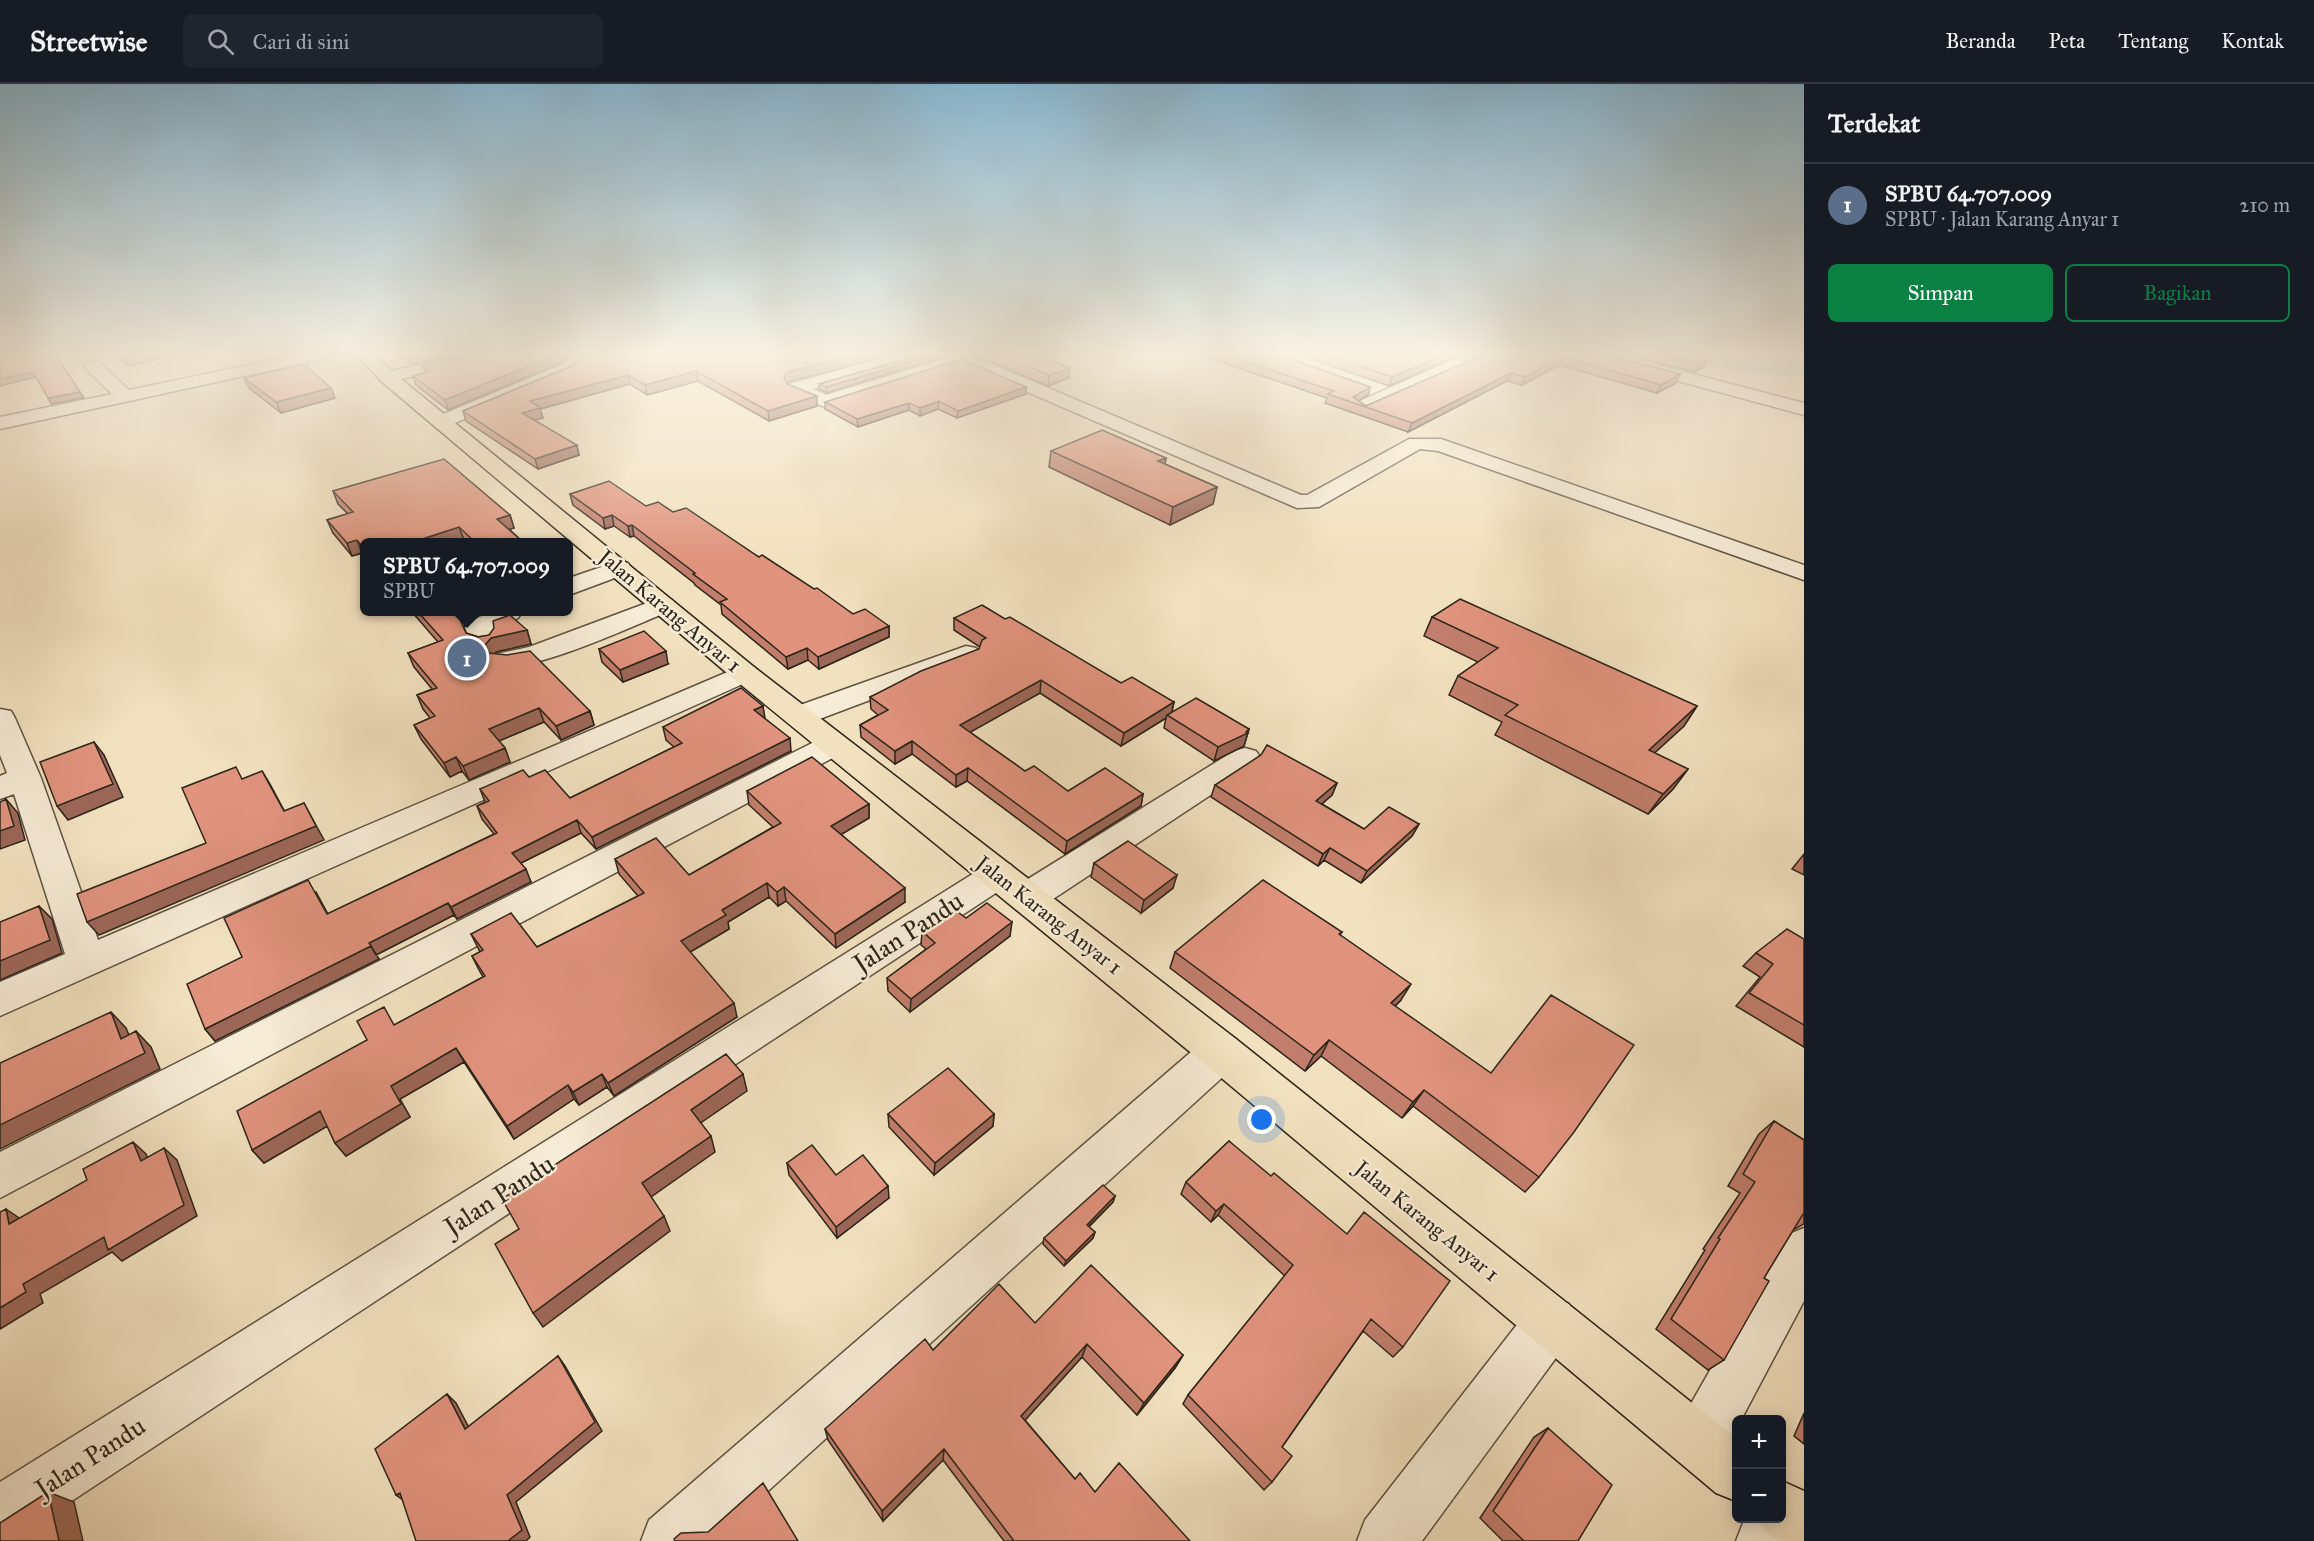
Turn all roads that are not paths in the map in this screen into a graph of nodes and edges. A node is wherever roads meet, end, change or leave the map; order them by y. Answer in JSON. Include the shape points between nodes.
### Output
{"nodes":[{"id":1,"x":441,"y":422,"type":"edge"},
{"id":2,"x":1113,"y":422,"type":"edge"},
{"id":3,"x":619,"y":568,"type":"junction"},
{"id":4,"x":1804,"y":573,"type":"edge"},
{"id":5,"x":573,"y":585,"type":"edge"},
{"id":6,"x":663,"y":604,"type":"junction"},
{"id":7,"x":500,"y":616,"type":"edge"},
{"id":8,"x":483,"y":640,"type":"edge"},
{"id":9,"x":966,"y":654,"type":"edge"},
{"id":10,"x":506,"y":660,"type":"edge"},
{"id":11,"x":744,"y":673,"type":"junction"},
{"id":12,"x":799,"y":716,"type":"junction"},
{"id":13,"x":0,"y":718,"type":"edge"},
{"id":14,"x":833,"y":745,"type":"junction"},
{"id":15,"x":1245,"y":758,"type":"dead end"},
{"id":16,"x":12,"y":783,"type":"edge"},
{"id":17,"x":1014,"y":886,"type":"junction"},
{"id":18,"x":87,"y":962,"type":"junction"},
{"id":19,"x":0,"y":1000,"type":"edge"},
{"id":20,"x":1221,"y":1052,"type":"junction"},
{"id":21,"x":0,"y":1176,"type":"edge"},
{"id":22,"x":1804,"y":1252,"type":"edge"},
{"id":23,"x":1551,"y":1322,"type":"junction"},
{"id":24,"x":1699,"y":1442,"type":"junction"},
{"id":25,"x":1732,"y":1469,"type":"edge"},
{"id":26,"x":1786,"y":1513,"type":"edge"},
{"id":27,"x":0,"y":1515,"type":"edge"},
{"id":28,"x":1772,"y":1523,"type":"edge"},
{"id":29,"x":1804,"y":1528,"type":"edge"},
{"id":30,"x":670,"y":1541,"type":"edge"},
{"id":31,"x":1386,"y":1541,"type":"edge"},
{"id":32,"x":1765,"y":1541,"type":"edge"}],
"edges":[{"from":1,"to":3,"type":"main road","name":"Jalan Karang Anyar 1"},
{"from":2,"to":4,"type":"street","via":[[1297,501],[1311,502],[1416,443],[1441,445]]},
{"from":3,"to":5,"type":"street"},
{"from":3,"to":6,"type":"main road","name":"Jalan Karang Anyar 1"},
{"from":6,"to":10,"type":"street","via":[[537,653]]},
{"from":6,"to":11,"type":"main road","name":"Jalan Karang Anyar 1"},
{"from":7,"to":8,"type":"street","via":[[478,628]]},
{"from":9,"to":12,"type":"street"},
{"from":11,"to":12,"type":"main road","name":"Jalan Karang Anyar 1"},
{"from":11,"to":18,"type":"street"},
{"from":12,"to":14,"type":"main road","name":"Jalan Karang Anyar 1"},
{"from":13,"to":16,"type":"street"},
{"from":14,"to":17,"type":"main road","name":"Jalan Karang Anyar 1"},
{"from":14,"to":21,"type":"street"},
{"from":15,"to":17,"type":"street","name":"Jalan Pandu"},
{"from":16,"to":18,"type":"street"},
{"from":17,"to":20,"type":"main road","name":"Jalan Karang Anyar 1"},
{"from":17,"to":27,"type":"street","name":"Jalan Pandu"},
{"from":18,"to":19,"type":"street"},
{"from":20,"to":23,"type":"main road","name":"Jalan Karang Anyar 1"},
{"from":20,"to":30,"type":"street"},
{"from":22,"to":24,"type":"street"},
{"from":23,"to":24,"type":"main road","name":"Jalan Karang Anyar 1"},
{"from":23,"to":31,"type":"street"},
{"from":24,"to":25,"type":"main road","name":"Jalan Karang Anyar 1"},
{"from":26,"to":29,"type":"main road"},
{"from":28,"to":32,"type":"street"}]}
